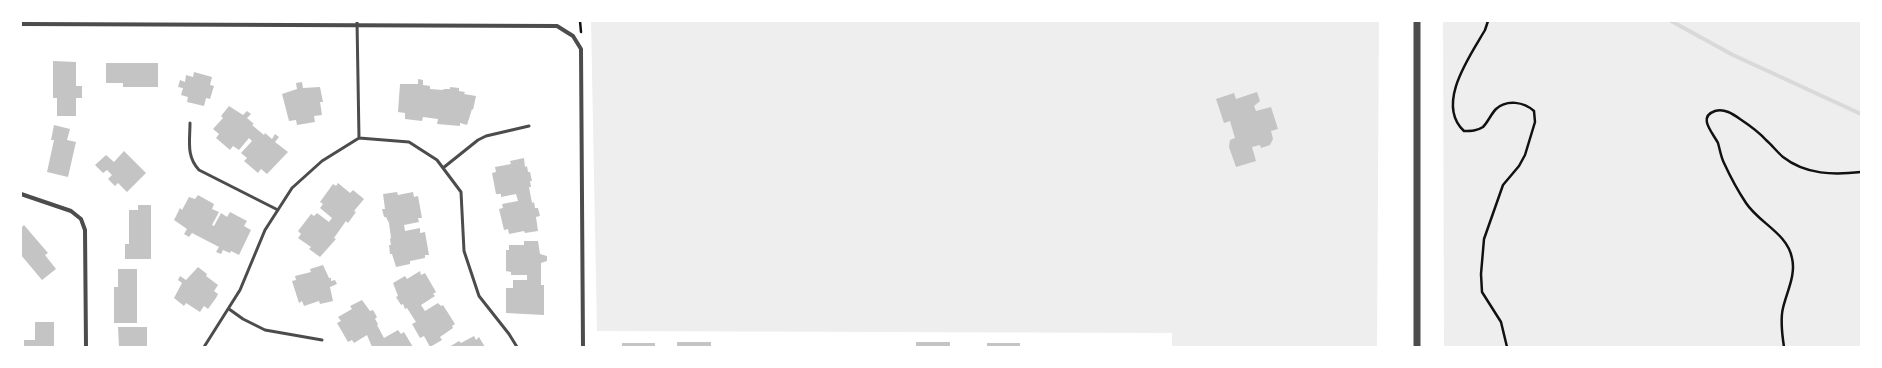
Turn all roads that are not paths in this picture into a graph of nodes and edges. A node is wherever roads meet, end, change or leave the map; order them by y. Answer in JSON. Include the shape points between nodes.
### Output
{"nodes":[{"id":1,"x":1417,"y":21,"type":"edge"},
{"id":2,"x":357,"y":23,"type":"edge"},
{"id":3,"x":21,"y":24,"type":"edge"},
{"id":4,"x":190,"y":123,"type":"dead end"},
{"id":5,"x":529,"y":126,"type":"dead end"},
{"id":6,"x":359,"y":138,"type":"junction"},
{"id":7,"x":443,"y":168,"type":"junction"},
{"id":8,"x":21,"y":194,"type":"edge"},
{"id":9,"x":278,"y":210,"type":"junction"},
{"id":10,"x":229,"y":309,"type":"junction"},
{"id":11,"x":322,"y":340,"type":"dead end"},
{"id":12,"x":86,"y":347,"type":"edge"},
{"id":13,"x":204,"y":347,"type":"edge"},
{"id":14,"x":516,"y":347,"type":"edge"},
{"id":15,"x":583,"y":347,"type":"edge"},
{"id":16,"x":1417,"y":347,"type":"edge"}],
"edges":[{"from":1,"to":16,"type":"street"},
{"from":2,"to":3,"type":"street"},
{"from":2,"to":6,"type":"lane"},
{"from":2,"to":15,"type":"street","via":[[557,26],[573,36],[581,49]]},
{"from":4,"to":9,"type":"lane","via":[[190,156],[199,170]]},
{"from":5,"to":7,"type":"lane","via":[[486,136]]},
{"from":6,"to":7,"type":"lane","via":[[409,142],[437,160]]},
{"from":6,"to":9,"type":"lane","via":[[322,161],[292,188]]},
{"from":7,"to":14,"type":"lane","via":[[461,192],[464,251],[479,296]]},
{"from":8,"to":12,"type":"street","via":[[70,211],[81,219],[86,244]]},
{"from":9,"to":10,"type":"lane"},
{"from":10,"to":11,"type":"lane","via":[[265,330]]},
{"from":10,"to":13,"type":"lane"}]}
